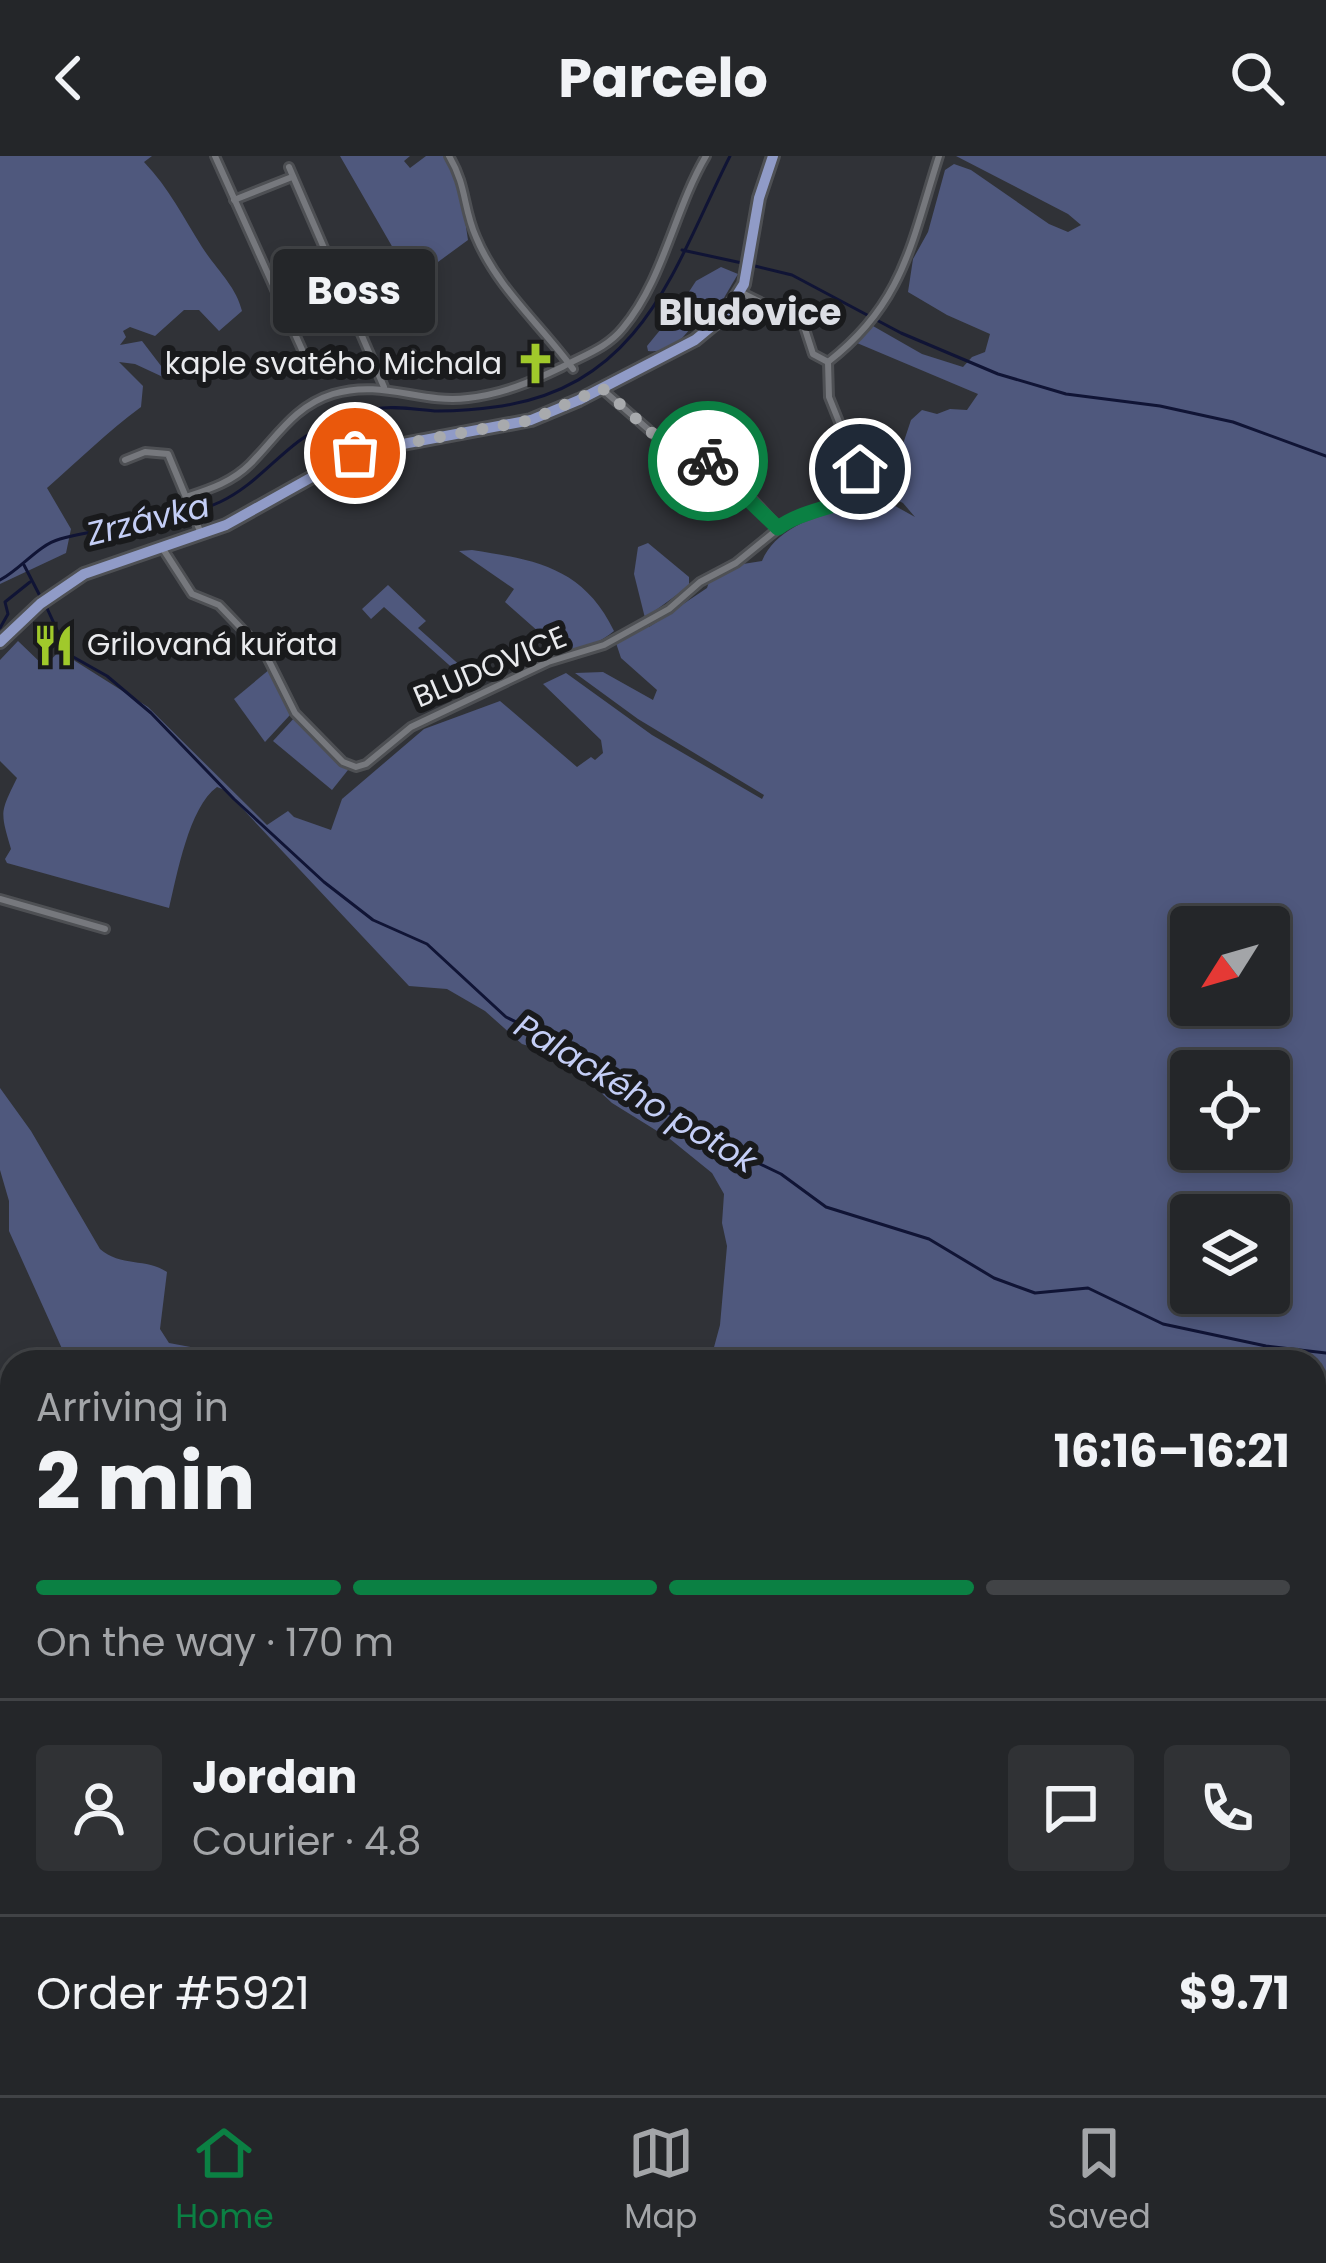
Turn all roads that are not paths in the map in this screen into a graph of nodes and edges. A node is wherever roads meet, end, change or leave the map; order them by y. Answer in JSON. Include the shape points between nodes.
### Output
{"nodes":[{"id":1,"x":215,"y":156,"type":"edge"},
{"id":2,"x":449,"y":156,"type":"edge"},
{"id":3,"x":706,"y":156,"type":"edge"},
{"id":4,"x":773,"y":156,"type":"edge"},
{"id":5,"x":939,"y":156,"type":"edge"},
{"id":6,"x":234,"y":200,"type":"junction"},
{"id":7,"x":740,"y":292,"type":"junction"},
{"id":8,"x":828,"y":362,"type":"junction"},
{"id":9,"x":308,"y":363,"type":"dead end"},
{"id":10,"x":571,"y":366,"type":"junction"},
{"id":11,"x":384,"y":387,"type":"junction"},
{"id":12,"x":602,"y":388,"type":"junction"},
{"id":13,"x":125,"y":460,"type":"dead end"},
{"id":14,"x":188,"y":501,"type":"junction"},
{"id":15,"x":778,"y":528,"type":"junction"},
{"id":16,"x":201,"y":535,"type":"junction"},
{"id":17,"x":162,"y":547,"type":"junction"},
{"id":18,"x":0,"y":642,"type":"edge"},
{"id":19,"x":0,"y":899,"type":"edge"},
{"id":20,"x":105,"y":929,"type":"dead end"}],
"edges":[{"from":1,"to":6,"type":"street"},
{"from":2,"to":10,"type":"street","via":[[486,256]]},
{"from":3,"to":10,"type":"street","via":[[641,300],[622,329]]},
{"from":4,"to":7,"type":"main road"},
{"from":5,"to":8,"type":"street","via":[[895,290]]},
{"from":6,"to":9,"type":"street"},
{"from":6,"to":11,"type":"street","via":[[291,172]]},
{"from":7,"to":8,"type":"street","name":"BLUDOVICE","via":[[803,323],[813,353]]},
{"from":7,"to":12,"type":"main road","via":[[709,331]]},
{"from":8,"to":15,"type":"street","name":"BLUDOVICE","via":[[830,397],[866,489]]},
{"from":10,"to":11,"type":"street","via":[[514,390],[464,399]]},
{"from":11,"to":14,"type":"street","via":[[307,406],[237,475]]},
{"from":12,"to":15,"type":"street","via":[[671,450],[688,448],[714,466]]},
{"from":12,"to":16,"type":"main road","via":[[531,420],[355,453]]},
{"from":13,"to":14,"type":"street","via":[[166,453]]},
{"from":14,"to":16,"type":"street"},
{"from":15,"to":17,"type":"street","name":"BLUDOVICE","via":[[669,609],[411,727],[356,767],[295,713],[265,653],[221,607],[192,594]]},
{"from":16,"to":17,"type":"main road"},
{"from":17,"to":18,"type":"main road","via":[[104,565],[44,601]]},
{"from":19,"to":20,"type":"street"}]}
